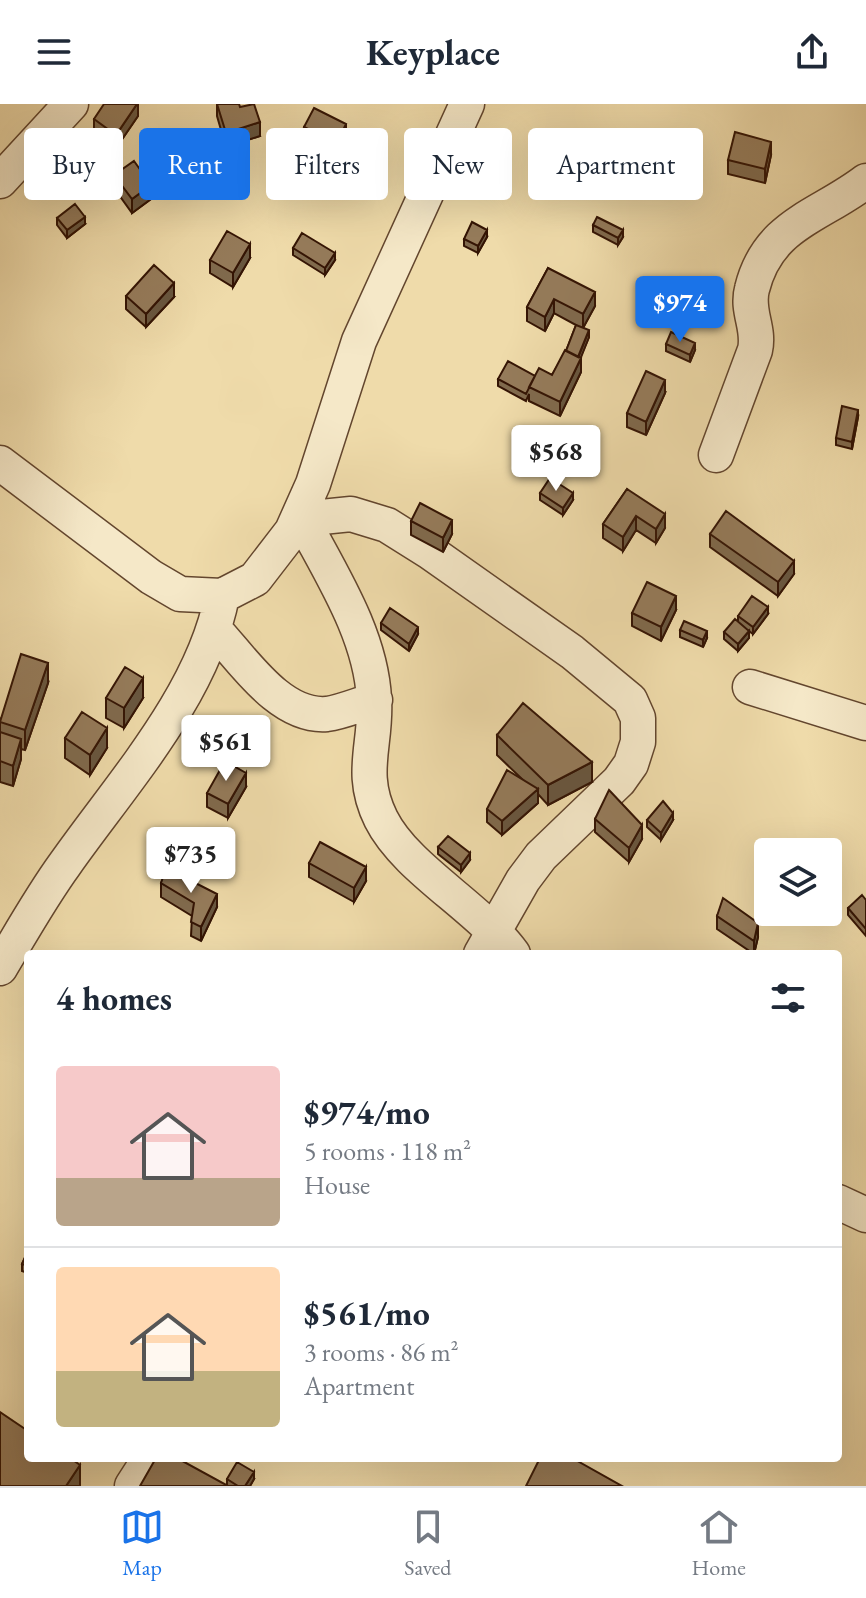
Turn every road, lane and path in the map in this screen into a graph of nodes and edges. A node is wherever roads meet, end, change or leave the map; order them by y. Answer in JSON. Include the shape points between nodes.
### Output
{"nodes":[{"id":1,"x":71,"y":104,"type":"edge"},
{"id":2,"x":467,"y":104,"type":"edge"},
{"id":3,"x":0,"y":181,"type":"edge"},
{"id":4,"x":866,"y":181,"type":"edge"},
{"id":5,"x":716,"y":455,"type":"dead end"},
{"id":6,"x":0,"y":463,"type":"edge"},
{"id":7,"x":313,"y":484,"type":"junction"},
{"id":8,"x":302,"y":519,"type":"junction"},
{"id":9,"x":222,"y":596,"type":"junction"},
{"id":10,"x":215,"y":630,"type":"junction"},
{"id":11,"x":750,"y":687,"type":"dead end"},
{"id":12,"x":375,"y":700,"type":"junction"},
{"id":13,"x":866,"y":723,"type":"edge"},
{"id":14,"x":496,"y":945,"type":"edge"},
{"id":15,"x":0,"y":968,"type":"edge"},
{"id":16,"x":842,"y":1204,"type":"edge"},
{"id":17,"x":866,"y":1215,"type":"edge"},
{"id":18,"x":147,"y":1462,"type":"edge"},
{"id":19,"x":132,"y":1486,"type":"edge"}],
"edges":[{"from":1,"to":3,"type":"street"},
{"from":2,"to":7,"type":"street","via":[[359,341]]},
{"from":4,"to":5,"type":"street","via":[[786,230],[761,264],[750,310],[758,338]]},
{"from":6,"to":9,"type":"street","via":[[151,577],[180,594]]},
{"from":7,"to":8,"type":"street"},
{"from":7,"to":9,"type":"street","via":[[292,531],[255,579]]},
{"from":8,"to":12,"type":"street","via":[[362,641]]},
{"from":8,"to":14,"type":"street","via":[[351,514],[387,525],[572,652],[630,700],[638,718],[631,764],[541,856]]},
{"from":9,"to":10,"type":"street"},
{"from":10,"to":12,"type":"street","via":[[266,686],[295,707],[325,714]]},
{"from":10,"to":15,"type":"street","via":[[144,757],[63,866]]},
{"from":11,"to":13,"type":"street"},
{"from":12,"to":14,"type":"street","via":[[369,783],[381,820]]},
{"from":16,"to":17,"type":"street"},
{"from":18,"to":19,"type":"street"}]}
